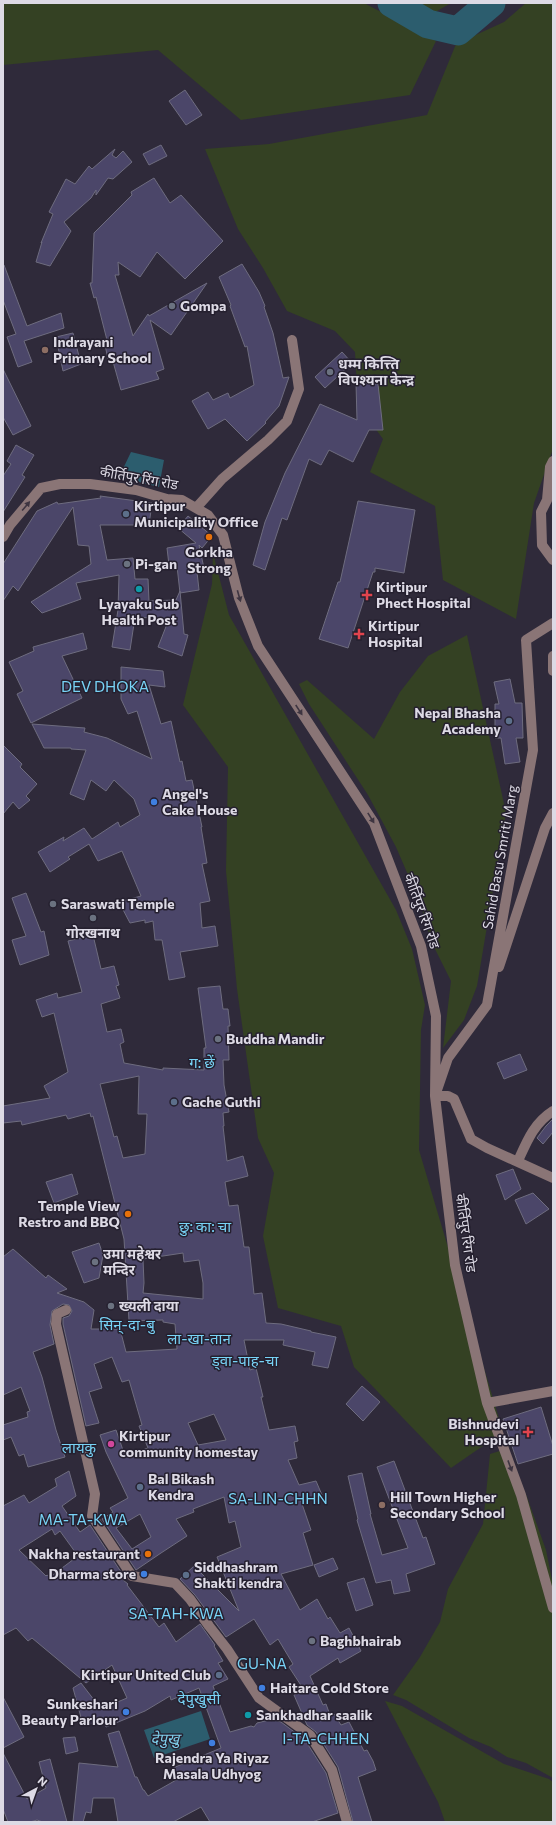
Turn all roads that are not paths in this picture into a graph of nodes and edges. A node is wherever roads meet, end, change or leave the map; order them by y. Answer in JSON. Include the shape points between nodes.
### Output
{"nodes":[{"id":1,"x":292,"y":340,"type":"dead end"},
{"id":2,"x":553,"y":461,"type":"edge"},
{"id":3,"x":553,"y":488,"type":"edge"},
{"id":4,"x":547,"y":500,"type":"junction"},
{"id":5,"x":196,"y":508,"type":"junction"},
{"id":6,"x":3,"y":538,"type":"edge"},
{"id":7,"x":553,"y":560,"type":"edge"},
{"id":8,"x":553,"y":623,"type":"edge"},
{"id":9,"x":553,"y":656,"type":"edge"},
{"id":10,"x":553,"y":672,"type":"edge"},
{"id":11,"x":553,"y":813,"type":"edge"},
{"id":12,"x":487,"y":1005,"type":"junction"},
{"id":13,"x":436,"y":1096,"type":"junction"},
{"id":14,"x":553,"y":1111,"type":"edge"},
{"id":15,"x":518,"y":1161,"type":"junction"},
{"id":16,"x":553,"y":1178,"type":"edge"},
{"id":17,"x":66,"y":1310,"type":"dead end"},
{"id":18,"x":553,"y":1392,"type":"edge"},
{"id":19,"x":487,"y":1403,"type":"junction"},
{"id":20,"x":553,"y":1608,"type":"edge"},
{"id":21,"x":347,"y":1822,"type":"edge"}],
"edges":[{"from":1,"to":5,"type":"street","via":[[300,389],[287,421],[222,479]]},
{"from":2,"to":4,"type":"street","via":[[550,467]]},
{"from":3,"to":4,"type":"street"},
{"from":4,"to":7,"type":"street","via":[[541,512],[542,545]]},
{"from":6,"to":5,"type":"street","name":"कीर्तिपुर रिंग रोड","one_way":true,"via":[[10,525],[42,488],[60,484],[90,484],[136,490],[167,499],[182,500]]},
{"from":5,"to":13,"type":"street","name":"कीर्तिपुर रिंग रोड","one_way":true,"via":[[208,515],[223,535],[239,598],[258,646],[374,822],[421,946],[436,1016]]},
{"from":8,"to":12,"type":"street","name":"Sahid Basu Smriti Marg","via":[[526,640],[533,750]]},
{"from":9,"to":10,"type":"street"},
{"from":11,"to":12,"type":"street","via":[[544,828]]},
{"from":12,"to":13,"type":"street","name":"Sahid Basu Smriti Marg","via":[[448,1058]]},
{"from":13,"to":15,"type":"street","via":[[454,1099],[471,1139]]},
{"from":13,"to":19,"type":"street","name":"कीर्तिपुर रिंग रोड","via":[[455,1265]]},
{"from":14,"to":15,"type":"street","via":[[531,1132]]},
{"from":15,"to":16,"type":"street"},
{"from":17,"to":21,"type":"street","via":[[57,1314],[56,1324],[95,1494],[92,1516],[132,1576],[175,1583],[227,1649],[259,1698],[310,1735],[332,1770]]},
{"from":18,"to":19,"type":"street"},
{"from":19,"to":20,"type":"street","name":"कीर्तिपुर रिंग रोड","one_way":true,"via":[[521,1495]]}]}
